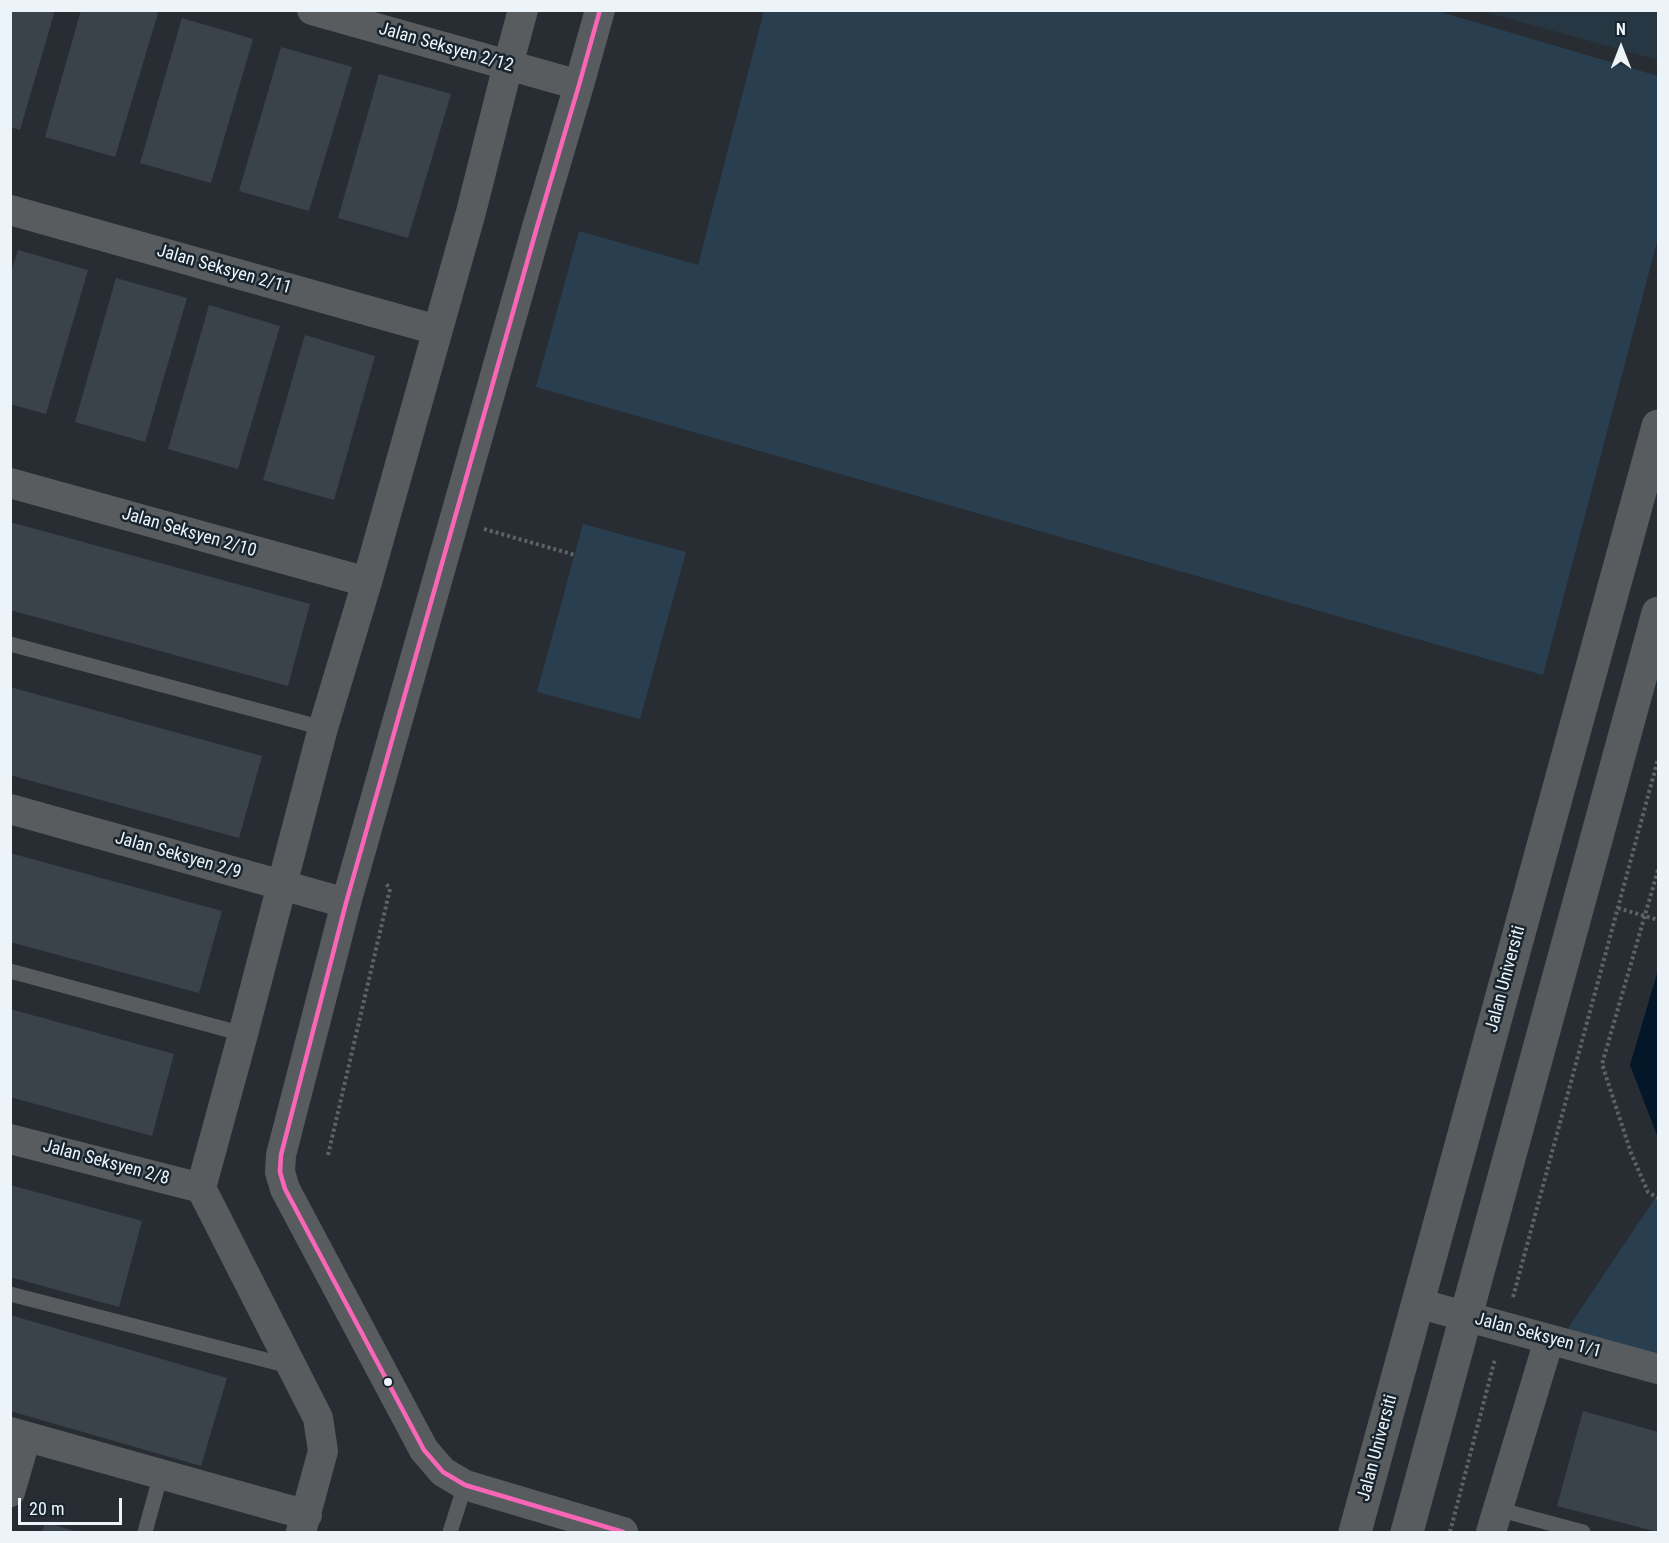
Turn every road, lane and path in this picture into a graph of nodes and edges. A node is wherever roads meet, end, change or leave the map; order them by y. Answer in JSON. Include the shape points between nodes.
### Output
{"nodes":[{"id":1,"x":312,"y":10,"type":"edge"},
{"id":2,"x":523,"y":10,"type":"edge"},
{"id":3,"x":600,"y":10,"type":"edge"},
{"id":4,"x":508,"y":65,"type":"junction"},
{"id":5,"x":579,"y":85,"type":"junction"},
{"id":6,"x":10,"y":210,"type":"edge"},
{"id":7,"x":437,"y":330,"type":"junction"},
{"id":8,"x":1659,"y":426,"type":"edge"},
{"id":9,"x":10,"y":483,"type":"edge"},
{"id":10,"x":454,"y":520,"type":"junction"},
{"id":11,"x":575,"y":555,"type":"dead end"},
{"id":12,"x":367,"y":582,"type":"junction"},
{"id":13,"x":1659,"y":613,"type":"edge"},
{"id":14,"x":10,"y":644,"type":"edge"},
{"id":15,"x":323,"y":728,"type":"junction"},
{"id":16,"x":1659,"y":759,"type":"edge"},
{"id":17,"x":10,"y":809,"type":"edge"},
{"id":18,"x":1659,"y":870,"type":"edge"},
{"id":19,"x":281,"y":885,"type":"junction"},
{"id":20,"x":390,"y":888,"type":"dead end"},
{"id":21,"x":346,"y":903,"type":"junction"},
{"id":22,"x":1618,"y":908,"type":"junction"},
{"id":23,"x":1645,"y":916,"type":"junction"},
{"id":24,"x":1659,"y":920,"type":"edge"},
{"id":25,"x":10,"y":971,"type":"edge"},
{"id":26,"x":243,"y":1034,"type":"junction"},
{"id":27,"x":10,"y":1139,"type":"edge"},
{"id":28,"x":328,"y":1155,"type":"dead end"},
{"id":29,"x":201,"y":1188,"type":"junction"},
{"id":30,"x":1659,"y":1198,"type":"edge"},
{"id":31,"x":10,"y":1294,"type":"edge"},
{"id":32,"x":1513,"y":1295,"type":"dead end"},
{"id":33,"x":1417,"y":1303,"type":"junction"},
{"id":34,"x":1465,"y":1316,"type":"junction"},
{"id":35,"x":1549,"y":1340,"type":"junction"},
{"id":36,"x":1497,"y":1352,"type":"dead end"},
{"id":37,"x":293,"y":1367,"type":"junction"},
{"id":38,"x":1659,"y":1369,"type":"edge"},
{"id":39,"x":18,"y":1434,"type":"edge"},
{"id":40,"x":161,"y":1474,"type":"junction"},
{"id":41,"x":465,"y":1485,"type":"junction"},
{"id":42,"x":10,"y":1492,"type":"edge"},
{"id":43,"x":1494,"y":1521,"type":"edge"},
{"id":44,"x":304,"y":1524,"type":"edge"},
{"id":45,"x":606,"y":1530,"type":"edge"},
{"id":46,"x":145,"y":1533,"type":"edge"},
{"id":47,"x":450,"y":1533,"type":"edge"},
{"id":48,"x":1355,"y":1533,"type":"edge"},
{"id":49,"x":1407,"y":1533,"type":"edge"},
{"id":50,"x":1450,"y":1533,"type":"edge"},
{"id":51,"x":1583,"y":1533,"type":"edge"}],
"edges":[{"from":1,"to":4,"type":"street","name":"Jalan Seksyen 2/12"},
{"from":2,"to":4,"type":"street"},
{"from":3,"to":5,"type":"street"},
{"from":4,"to":5,"type":"street","name":"Jalan Seksyen 2/12"},
{"from":4,"to":7,"type":"street"},
{"from":5,"to":10,"type":"street"},
{"from":6,"to":7,"type":"street","name":"Jalan Seksyen 2/11"},
{"from":7,"to":12,"type":"street"},
{"from":8,"to":33,"type":"street","name":"Jalan Universiti"},
{"from":9,"to":12,"type":"street","name":"Jalan Seksyen 2/10"},
{"from":10,"to":11,"type":"path"},
{"from":10,"to":21,"type":"street"},
{"from":12,"to":15,"type":"street"},
{"from":13,"to":34,"type":"street"},
{"from":14,"to":15,"type":"lane"},
{"from":15,"to":19,"type":"street"},
{"from":16,"to":22,"type":"path"},
{"from":17,"to":19,"type":"street","name":"Jalan Seksyen 2/9"},
{"from":18,"to":23,"type":"path"},
{"from":19,"to":21,"type":"street","name":"Jalan Seksyen 2/9"},
{"from":19,"to":26,"type":"street"},
{"from":20,"to":28,"type":"path"},
{"from":21,"to":41,"type":"street","via":[[281,1155],[280,1172],[285,1189],[424,1450],[443,1472]]},
{"from":22,"to":23,"type":"path"},
{"from":22,"to":32,"type":"path"},
{"from":23,"to":24,"type":"path"},
{"from":23,"to":30,"type":"path","via":[[1602,1064],[1631,1153],[1648,1192]]},
{"from":25,"to":26,"type":"lane"},
{"from":26,"to":29,"type":"street"},
{"from":27,"to":29,"type":"street","name":"Jalan Seksyen 2/8"},
{"from":29,"to":37,"type":"street"},
{"from":31,"to":37,"type":"lane"},
{"from":33,"to":34,"type":"street","name":"Jalan Seksyen 1/1"},
{"from":33,"to":48,"type":"street","name":"Jalan Universiti"},
{"from":34,"to":35,"type":"street","name":"Jalan Seksyen 1/1"},
{"from":34,"to":49,"type":"street"},
{"from":35,"to":38,"type":"street","name":"Jalan Seksyen 1/1"},
{"from":35,"to":43,"type":"street"},
{"from":36,"to":50,"type":"path"},
{"from":37,"to":44,"type":"street","via":[[318,1418],[323,1451]]},
{"from":39,"to":40,"type":"street"},
{"from":39,"to":42,"type":"street"},
{"from":40,"to":44,"type":"street"},
{"from":40,"to":46,"type":"lane"},
{"from":41,"to":45,"type":"street"},
{"from":41,"to":47,"type":"lane"},
{"from":43,"to":51,"type":"lane"}]}
